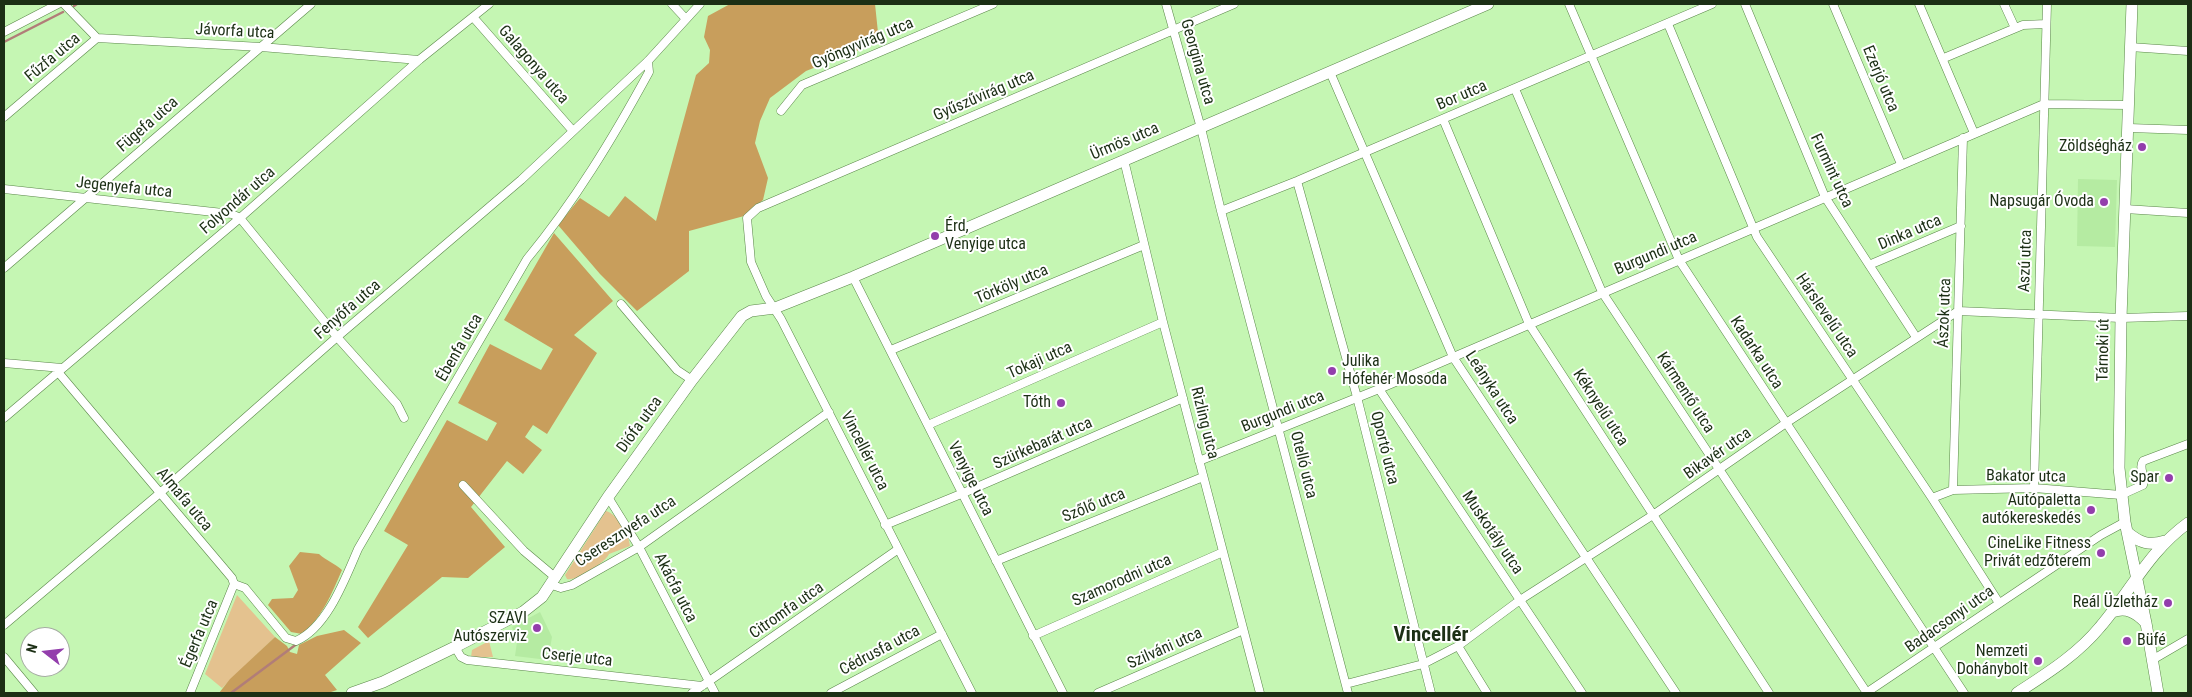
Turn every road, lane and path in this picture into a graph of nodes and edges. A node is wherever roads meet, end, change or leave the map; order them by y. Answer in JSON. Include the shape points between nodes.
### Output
{"nodes":[{"id":1,"x":58,"y":4,"type":"edge"},
{"id":2,"x":64,"y":4,"type":"edge"},
{"id":3,"x":311,"y":4,"type":"edge"},
{"id":4,"x":489,"y":4,"type":"edge"},
{"id":5,"x":672,"y":4,"type":"edge"},
{"id":6,"x":700,"y":4,"type":"edge"},
{"id":7,"x":993,"y":4,"type":"edge"},
{"id":8,"x":1166,"y":4,"type":"edge"},
{"id":9,"x":1234,"y":4,"type":"edge"},
{"id":10,"x":1488,"y":4,"type":"edge"},
{"id":11,"x":1569,"y":4,"type":"edge"},
{"id":12,"x":1712,"y":4,"type":"edge"},
{"id":13,"x":1745,"y":4,"type":"edge"},
{"id":14,"x":1834,"y":4,"type":"edge"},
{"id":15,"x":1919,"y":4,"type":"edge"},
{"id":16,"x":2004,"y":4,"type":"edge"},
{"id":17,"x":2047,"y":4,"type":"edge"},
{"id":18,"x":2132,"y":4,"type":"edge"},
{"id":19,"x":473,"y":17,"type":"junction"},
{"id":20,"x":685,"y":18,"type":"junction"},
{"id":21,"x":1668,"y":24,"type":"junction"},
{"id":22,"x":2046,"y":24,"type":"junction"},
{"id":23,"x":2015,"y":28,"type":"junction"},
{"id":24,"x":1173,"y":30,"type":"junction"},
{"id":25,"x":4,"y":32,"type":"edge"},
{"id":26,"x":96,"y":38,"type":"junction"},
{"id":27,"x":261,"y":47,"type":"junction"},
{"id":28,"x":2130,"y":47,"type":"junction"},
{"id":29,"x":2188,"y":51,"type":"edge"},
{"id":30,"x":1590,"y":55,"type":"junction"},
{"id":31,"x":1944,"y":58,"type":"junction"},
{"id":32,"x":419,"y":60,"type":"junction"},
{"id":33,"x":648,"y":61,"type":"junction"},
{"id":34,"x":1330,"y":72,"type":"junction"},
{"id":35,"x":1515,"y":89,"type":"junction"},
{"id":36,"x":2044,"y":104,"type":"junction"},
{"id":37,"x":2129,"y":106,"type":"junction"},
{"id":38,"x":781,"y":111,"type":"dead end"},
{"id":39,"x":4,"y":117,"type":"edge"},
{"id":40,"x":1444,"y":119,"type":"junction"},
{"id":41,"x":1201,"y":128,"type":"junction"},
{"id":42,"x":2129,"y":128,"type":"junction"},
{"id":43,"x":2188,"y":130,"type":"edge"},
{"id":44,"x":573,"y":131,"type":"junction"},
{"id":45,"x":1974,"y":133,"type":"junction"},
{"id":46,"x":1963,"y":138,"type":"junction"},
{"id":47,"x":1366,"y":151,"type":"junction"},
{"id":48,"x":1124,"y":160,"type":"junction"},
{"id":49,"x":1901,"y":164,"type":"junction"},
{"id":50,"x":1297,"y":181,"type":"junction"},
{"id":51,"x":4,"y":189,"type":"edge"},
{"id":52,"x":86,"y":197,"type":"junction"},
{"id":53,"x":1825,"y":197,"type":"junction"},
{"id":54,"x":2126,"y":209,"type":"junction"},
{"id":55,"x":1221,"y":211,"type":"junction"},
{"id":56,"x":2188,"y":212,"type":"edge"},
{"id":57,"x":240,"y":218,"type":"junction"},
{"id":58,"x":747,"y":218,"type":"joint"},
{"id":59,"x":1961,"y":226,"type":"junction"},
{"id":60,"x":1754,"y":228,"type":"junction"},
{"id":61,"x":1144,"y":245,"type":"junction"},
{"id":62,"x":1679,"y":260,"type":"junction"},
{"id":63,"x":1869,"y":265,"type":"junction"},
{"id":64,"x":4,"y":268,"type":"edge"},
{"id":65,"x":853,"y":277,"type":"junction"},
{"id":66,"x":1602,"y":292,"type":"junction"},
{"id":67,"x":621,"y":304,"type":"dead end"},
{"id":68,"x":775,"y":308,"type":"junction"},
{"id":69,"x":1958,"y":311,"type":"junction"},
{"id":70,"x":2038,"y":314,"type":"junction"},
{"id":71,"x":2188,"y":316,"type":"edge"},
{"id":72,"x":2120,"y":318,"type":"junction"},
{"id":73,"x":1163,"y":322,"type":"junction"},
{"id":74,"x":1530,"y":324,"type":"junction"},
{"id":75,"x":337,"y":337,"type":"junction"},
{"id":76,"x":1916,"y":337,"type":"junction"},
{"id":77,"x":891,"y":350,"type":"junction"},
{"id":78,"x":1453,"y":357,"type":"junction"},
{"id":79,"x":4,"y":362,"type":"edge"},
{"id":80,"x":60,"y":370,"type":"junction"},
{"id":81,"x":692,"y":380,"type":"junction"},
{"id":82,"x":1852,"y":380,"type":"junction"},
{"id":83,"x":1379,"y":389,"type":"junction"},
{"id":84,"x":1357,"y":396,"type":"junction"},
{"id":85,"x":1183,"y":398,"type":"junction"},
{"id":86,"x":829,"y":412,"type":"junction"},
{"id":87,"x":4,"y":418,"type":"edge"},
{"id":88,"x":404,"y":418,"type":"dead end"},
{"id":89,"x":1786,"y":423,"type":"junction"},
{"id":90,"x":928,"y":426,"type":"junction"},
{"id":91,"x":1280,"y":429,"type":"junction"},
{"id":92,"x":2188,"y":444,"type":"edge"},
{"id":93,"x":1200,"y":460,"type":"junction"},
{"id":94,"x":1719,"y":471,"type":"junction"},
{"id":95,"x":1203,"y":477,"type":"junction"},
{"id":96,"x":463,"y":485,"type":"dead end"},
{"id":97,"x":2034,"y":488,"type":"junction"},
{"id":98,"x":1953,"y":490,"type":"junction"},
{"id":99,"x":160,"y":494,"type":"junction"},
{"id":100,"x":961,"y":494,"type":"junction"},
{"id":101,"x":2121,"y":495,"type":"junction"},
{"id":102,"x":608,"y":497,"type":"junction"},
{"id":103,"x":1932,"y":498,"type":"junction"},
{"id":104,"x":1653,"y":515,"type":"junction"},
{"id":105,"x":2188,"y":523,"type":"edge"},
{"id":106,"x":885,"y":525,"type":"junction"},
{"id":107,"x":2126,"y":527,"type":"junction"},
{"id":108,"x":2167,"y":540,"type":"junction"},
{"id":109,"x":639,"y":547,"type":"junction"},
{"id":110,"x":897,"y":550,"type":"junction"},
{"id":111,"x":1223,"y":552,"type":"junction"},
{"id":112,"x":1586,"y":557,"type":"junction"},
{"id":113,"x":996,"y":561,"type":"junction"},
{"id":114,"x":2136,"y":577,"type":"junction"},
{"id":115,"x":554,"y":581,"type":"junction"},
{"id":116,"x":234,"y":584,"type":"junction"},
{"id":117,"x":1520,"y":600,"type":"junction"},
{"id":118,"x":1999,"y":603,"type":"junction"},
{"id":119,"x":2112,"y":612,"type":"junction"},
{"id":120,"x":2146,"y":623,"type":"junction"},
{"id":121,"x":4,"y":625,"type":"edge"},
{"id":122,"x":1243,"y":630,"type":"junction"},
{"id":123,"x":942,"y":634,"type":"junction"},
{"id":124,"x":1033,"y":636,"type":"junction"},
{"id":125,"x":2188,"y":640,"type":"edge"},
{"id":126,"x":291,"y":641,"type":"joint"},
{"id":127,"x":1458,"y":646,"type":"junction"},
{"id":128,"x":455,"y":647,"type":"junction"},
{"id":129,"x":1935,"y":648,"type":"junction"},
{"id":130,"x":4,"y":657,"type":"edge"},
{"id":131,"x":2152,"y":660,"type":"junction"},
{"id":132,"x":1423,"y":664,"type":"junction"},
{"id":133,"x":705,"y":684,"type":"junction"},
{"id":134,"x":1346,"y":684,"type":"junction"},
{"id":135,"x":34,"y":693,"type":"edge"},
{"id":136,"x":190,"y":693,"type":"edge"},
{"id":137,"x":352,"y":693,"type":"edge"},
{"id":138,"x":692,"y":693,"type":"edge"},
{"id":139,"x":715,"y":693,"type":"edge"},
{"id":140,"x":831,"y":693,"type":"edge"},
{"id":141,"x":972,"y":693,"type":"edge"},
{"id":142,"x":1063,"y":693,"type":"edge"},
{"id":143,"x":1098,"y":693,"type":"edge"},
{"id":144,"x":1260,"y":693,"type":"edge"},
{"id":145,"x":1348,"y":693,"type":"edge"},
{"id":146,"x":1431,"y":693,"type":"edge"},
{"id":147,"x":1487,"y":693,"type":"edge"},
{"id":148,"x":1582,"y":693,"type":"edge"},
{"id":149,"x":1676,"y":693,"type":"edge"},
{"id":150,"x":1770,"y":693,"type":"edge"},
{"id":151,"x":1866,"y":693,"type":"edge"},
{"id":152,"x":1964,"y":693,"type":"edge"},
{"id":153,"x":2017,"y":693,"type":"edge"},
{"id":154,"x":2158,"y":693,"type":"edge"}],
"edges":[{"from":1,"to":25,"type":"street"},
{"from":2,"to":26,"type":"street"},
{"from":3,"to":27,"type":"street","name":"Fügefa utca"},
{"from":4,"to":19,"type":"street","name":"Folyondár utca"},
{"from":5,"to":20,"type":"street"},
{"from":6,"to":20,"type":"street","name":"Fenyőfa utca"},
{"from":7,"to":38,"type":"street","name":"Gyöngyvirág utca","via":[[802,85]]},
{"from":8,"to":24,"type":"street","name":"Georgina utca"},
{"from":9,"to":24,"type":"street","name":"Gyűszűvirág utca"},
{"from":10,"to":34,"type":"street","name":"Ürmös utca"},
{"from":11,"to":30,"type":"street","name":"Kadarka utca"},
{"from":12,"to":21,"type":"street","name":"Bor utca"},
{"from":13,"to":53,"type":"street","name":"Furmint utca"},
{"from":14,"to":49,"type":"street","name":"Ezerjó utca"},
{"from":15,"to":31,"type":"street"},
{"from":16,"to":23,"type":"street"},
{"from":17,"to":22,"type":"street","name":"Aszú utca"},
{"from":18,"to":28,"type":"street","name":"Tárnoki út"},
{"from":19,"to":32,"type":"street","name":"Folyondár utca"},
{"from":19,"to":44,"type":"street","name":"Galagonya utca"},
{"from":20,"to":33,"type":"street","name":"Fenyőfa utca"},
{"from":21,"to":30,"type":"street","name":"Bor utca"},
{"from":21,"to":60,"type":"street","name":"Hárslevelű utca"},
{"from":22,"to":23,"type":"street"},
{"from":22,"to":36,"type":"street","name":"Aszú utca"},
{"from":23,"to":31,"type":"street"},
{"from":24,"to":41,"type":"street","name":"Georgina utca"},
{"from":24,"to":58,"type":"street","name":"Gyűszűvirág utca","via":[[758,208]]},
{"from":26,"to":27,"type":"street","name":"Jávorfa utca"},
{"from":26,"to":39,"type":"street","name":"Fűzfa utca"},
{"from":27,"to":32,"type":"street","name":"Jávorfa utca"},
{"from":27,"to":52,"type":"street","name":"Fügefa utca"},
{"from":28,"to":29,"type":"street"},
{"from":28,"to":37,"type":"street","name":"Tárnoki út"},
{"from":30,"to":35,"type":"street","name":"Bor utca"},
{"from":30,"to":62,"type":"street","name":"Kadarka utca"},
{"from":31,"to":45,"type":"street"},
{"from":32,"to":57,"type":"street","name":"Folyondár utca"},
{"from":33,"to":44,"type":"street","name":"Fenyőfa utca"},
{"from":33,"to":126,"type":"street","name":"Ébenfa utca","via":[[649,72],[609,144],[554,227],[527,259],[358,549],[325,614],[312,633]]},
{"from":34,"to":41,"type":"street","name":"Ürmös utca"},
{"from":34,"to":47,"type":"street","name":"Leányka utca"},
{"from":35,"to":40,"type":"street","name":"Bor utca"},
{"from":35,"to":66,"type":"street","name":"Kármentő utca"},
{"from":36,"to":37,"type":"street","name":"Burgundi utca"},
{"from":36,"to":45,"type":"street","name":"Burgundi utca"},
{"from":36,"to":70,"type":"street","name":"Aszú utca"},
{"from":37,"to":42,"type":"street","name":"Tárnoki út"},
{"from":40,"to":47,"type":"street","name":"Bor utca"},
{"from":40,"to":74,"type":"street","name":"Kéknyelű utca"},
{"from":41,"to":48,"type":"street","name":"Ürmös utca"},
{"from":41,"to":55,"type":"street","name":"Otelló utca"},
{"from":42,"to":43,"type":"street"},
{"from":42,"to":54,"type":"street","name":"Tárnoki út"},
{"from":44,"to":75,"type":"street","name":"Fenyőfa utca"},
{"from":45,"to":46,"type":"street","name":"Burgundi utca"},
{"from":46,"to":49,"type":"street","name":"Burgundi utca"},
{"from":46,"to":59,"type":"street","name":"Ászok utca"},
{"from":47,"to":50,"type":"street","name":"Bor utca"},
{"from":47,"to":78,"type":"street","name":"Leányka utca"},
{"from":48,"to":61,"type":"street","name":"Rizling utca"},
{"from":48,"to":65,"type":"street","name":"Ürmös utca"},
{"from":49,"to":53,"type":"street","name":"Burgundi utca"},
{"from":50,"to":55,"type":"street","name":"Bor utca"},
{"from":50,"to":84,"type":"street","name":"Oportó utca"},
{"from":51,"to":52,"type":"street","name":"Jegenyefa utca"},
{"from":52,"to":57,"type":"street","name":"Jegenyefa utca","via":[[232,214]]},
{"from":52,"to":64,"type":"street","name":"Fügefa utca"},
{"from":53,"to":60,"type":"street","name":"Burgundi utca"},
{"from":53,"to":63,"type":"street","name":"Furmint utca"},
{"from":54,"to":56,"type":"street"},
{"from":54,"to":72,"type":"street","name":"Tárnoki út"},
{"from":55,"to":91,"type":"street","name":"Otelló utca"},
{"from":57,"to":75,"type":"street"},
{"from":57,"to":80,"type":"street","name":"Folyondár utca"},
{"from":58,"to":68,"type":"street","name":"Vincellér utca","via":[[751,262]]},
{"from":59,"to":63,"type":"street","name":"Dinka utca"},
{"from":59,"to":69,"type":"street","name":"Ászok utca"},
{"from":60,"to":62,"type":"street","name":"Burgundi utca"},
{"from":60,"to":82,"type":"street","name":"Hárslevelű utca"},
{"from":61,"to":73,"type":"street","name":"Rizling utca"},
{"from":61,"to":77,"type":"street","name":"Törköly utca"},
{"from":62,"to":66,"type":"street","name":"Burgundi utca"},
{"from":62,"to":89,"type":"street","name":"Kadarka utca"},
{"from":63,"to":76,"type":"street","name":"Furmint utca"},
{"from":65,"to":68,"type":"street","name":"Ürmös utca"},
{"from":65,"to":77,"type":"street","name":"Venyige utca"},
{"from":66,"to":74,"type":"street","name":"Burgundi utca"},
{"from":66,"to":94,"type":"street","name":"Kármentő utca"},
{"from":67,"to":81,"type":"street","via":[[677,370]]},
{"from":68,"to":81,"type":"street","name":"Diófa utca","via":[[751,311],[742,316]]},
{"from":68,"to":86,"type":"street","name":"Vincellér utca"},
{"from":69,"to":70,"type":"street"},
{"from":69,"to":76,"type":"street","name":"Bikavér utca"},
{"from":69,"to":98,"type":"street","name":"Ászok utca"},
{"from":70,"to":72,"type":"street"},
{"from":70,"to":97,"type":"street","name":"Aszú utca"},
{"from":71,"to":72,"type":"street"},
{"from":72,"to":101,"type":"street","name":"Tárnoki út"},
{"from":73,"to":85,"type":"street","name":"Rizling utca"},
{"from":73,"to":90,"type":"street","name":"Tokaji utca"},
{"from":74,"to":78,"type":"street","name":"Burgundi utca"},
{"from":74,"to":104,"type":"street","name":"Kéknyelű utca"},
{"from":75,"to":88,"type":"street","via":[[397,404]]},
{"from":75,"to":99,"type":"street","name":"Fenyőfa utca"},
{"from":76,"to":82,"type":"street","name":"Bikavér utca"},
{"from":77,"to":90,"type":"street","name":"Venyige utca"},
{"from":78,"to":83,"type":"street","name":"Burgundi utca"},
{"from":78,"to":112,"type":"street","name":"Leányka utca"},
{"from":79,"to":80,"type":"street"},
{"from":80,"to":87,"type":"street","name":"Folyondár utca"},
{"from":80,"to":99,"type":"street","name":"Almafa utca"},
{"from":81,"to":102,"type":"street","name":"Diófa utca"},
{"from":82,"to":89,"type":"street","name":"Bikavér utca"},
{"from":82,"to":103,"type":"street","name":"Hárslevelű utca"},
{"from":83,"to":84,"type":"street","name":"Burgundi utca"},
{"from":83,"to":117,"type":"street","name":"Muskotály utca"},
{"from":84,"to":91,"type":"street","name":"Burgundi utca"},
{"from":84,"to":132,"type":"street","name":"Oportó utca"},
{"from":85,"to":93,"type":"street","name":"Rizling utca"},
{"from":85,"to":100,"type":"street","name":"Szürkebarát utca"},
{"from":86,"to":106,"type":"street","name":"Vincellér utca"},
{"from":86,"to":109,"type":"street","name":"Cseresznyefa utca"},
{"from":89,"to":94,"type":"street","name":"Bikavér utca"},
{"from":89,"to":129,"type":"street","name":"Kadarka utca"},
{"from":90,"to":100,"type":"street","name":"Venyige utca"},
{"from":91,"to":93,"type":"street","name":"Burgundi utca"},
{"from":91,"to":134,"type":"street","name":"Otelló utca"},
{"from":92,"to":101,"type":"street","via":[[2144,460],[2141,464],[2143,484]]},
{"from":93,"to":95,"type":"street","name":"Rizling utca"},
{"from":94,"to":104,"type":"street","name":"Bikavér utca"},
{"from":94,"to":151,"type":"street","name":"Kármentő utca"},
{"from":95,"to":111,"type":"street","name":"Rizling utca"},
{"from":95,"to":113,"type":"street","name":"Szőlő utca"},
{"from":96,"to":115,"type":"street"},
{"from":97,"to":98,"type":"street","name":"Bakator utca"},
{"from":97,"to":101,"type":"street","name":"Bakator utca"},
{"from":98,"to":103,"type":"street","name":"Bakator utca"},
{"from":99,"to":116,"type":"street","name":"Almafa utca"},
{"from":99,"to":121,"type":"street","name":"Fenyőfa utca"},
{"from":100,"to":106,"type":"street","name":"Szürkebarát utca"},
{"from":100,"to":113,"type":"street","name":"Venyige utca"},
{"from":101,"to":107,"type":"street","name":"Tárnoki út"},
{"from":102,"to":109,"type":"street","name":"Akácfa utca"},
{"from":102,"to":115,"type":"street","name":"Diófa utca"},
{"from":103,"to":118,"type":"street","name":"Hárslevelű utca"},
{"from":104,"to":112,"type":"street","name":"Bikavér utca"},
{"from":104,"to":150,"type":"street","name":"Kéknyelű utca"},
{"from":105,"to":108,"type":"street"},
{"from":106,"to":110,"type":"street","name":"Vincellér utca"},
{"from":107,"to":108,"type":"street","via":[[2142,543]]},
{"from":107,"to":114,"type":"street","name":"Tárnoki út"},
{"from":107,"to":118,"type":"street","name":"Badacsonyi utca"},
{"from":108,"to":114,"type":"street"},
{"from":109,"to":115,"type":"street","name":"Cseresznyefa utca","via":[[572,585],[561,588]]},
{"from":109,"to":133,"type":"street","name":"Akácfa utca"},
{"from":110,"to":123,"type":"street","name":"Vincellér utca"},
{"from":110,"to":133,"type":"street","name":"Citromfa utca"},
{"from":111,"to":122,"type":"street","name":"Rizling utca"},
{"from":111,"to":124,"type":"street","name":"Szamorodni utca"},
{"from":112,"to":117,"type":"street","name":"Bikavér utca"},
{"from":112,"to":149,"type":"street","name":"Leányka utca"},
{"from":113,"to":124,"type":"street","name":"Venyige utca"},
{"from":114,"to":119,"type":"street"},
{"from":114,"to":120,"type":"street","name":"Tárnoki út"},
{"from":115,"to":128,"type":"street","via":[[542,597],[523,612]]},
{"from":116,"to":126,"type":"street","name":"Almafa utca","via":[[245,588]]},
{"from":116,"to":136,"type":"street","name":"Égerfa utca"},
{"from":117,"to":127,"type":"street","name":"Bikavér utca"},
{"from":117,"to":148,"type":"street","name":"Muskotály utca"},
{"from":118,"to":129,"type":"street","name":"Badacsonyi utca"},
{"from":119,"to":120,"type":"street","via":[[2120,609],[2129,611]]},
{"from":119,"to":153,"type":"street","via":[[2078,650]]},
{"from":120,"to":131,"type":"street","name":"Tárnoki út"},
{"from":122,"to":143,"type":"street","name":"Szilváni utca"},
{"from":122,"to":144,"type":"street","name":"Rizling utca"},
{"from":123,"to":140,"type":"street","name":"Cédrusfa utca"},
{"from":123,"to":141,"type":"street","name":"Vincellér utca"},
{"from":124,"to":142,"type":"street","name":"Venyige utca"},
{"from":125,"to":131,"type":"street"},
{"from":127,"to":132,"type":"street","name":"Bikavér utca"},
{"from":127,"to":147,"type":"street"},
{"from":128,"to":133,"type":"street","name":"Cserje utca","via":[[467,660]]},
{"from":128,"to":137,"type":"street","via":[[383,682]]},
{"from":129,"to":151,"type":"street","name":"Badacsonyi utca"},
{"from":129,"to":152,"type":"street","name":"Kadarka utca"},
{"from":130,"to":135,"type":"street"},
{"from":131,"to":154,"type":"street","name":"Tárnoki út"},
{"from":132,"to":134,"type":"street","name":"Bikavér utca"},
{"from":132,"to":146,"type":"street","name":"Oportó utca"},
{"from":133,"to":138,"type":"street","name":"Citromfa utca"},
{"from":133,"to":139,"type":"street","name":"Akácfa utca"},
{"from":134,"to":145,"type":"street","name":"Otelló utca"}]}
